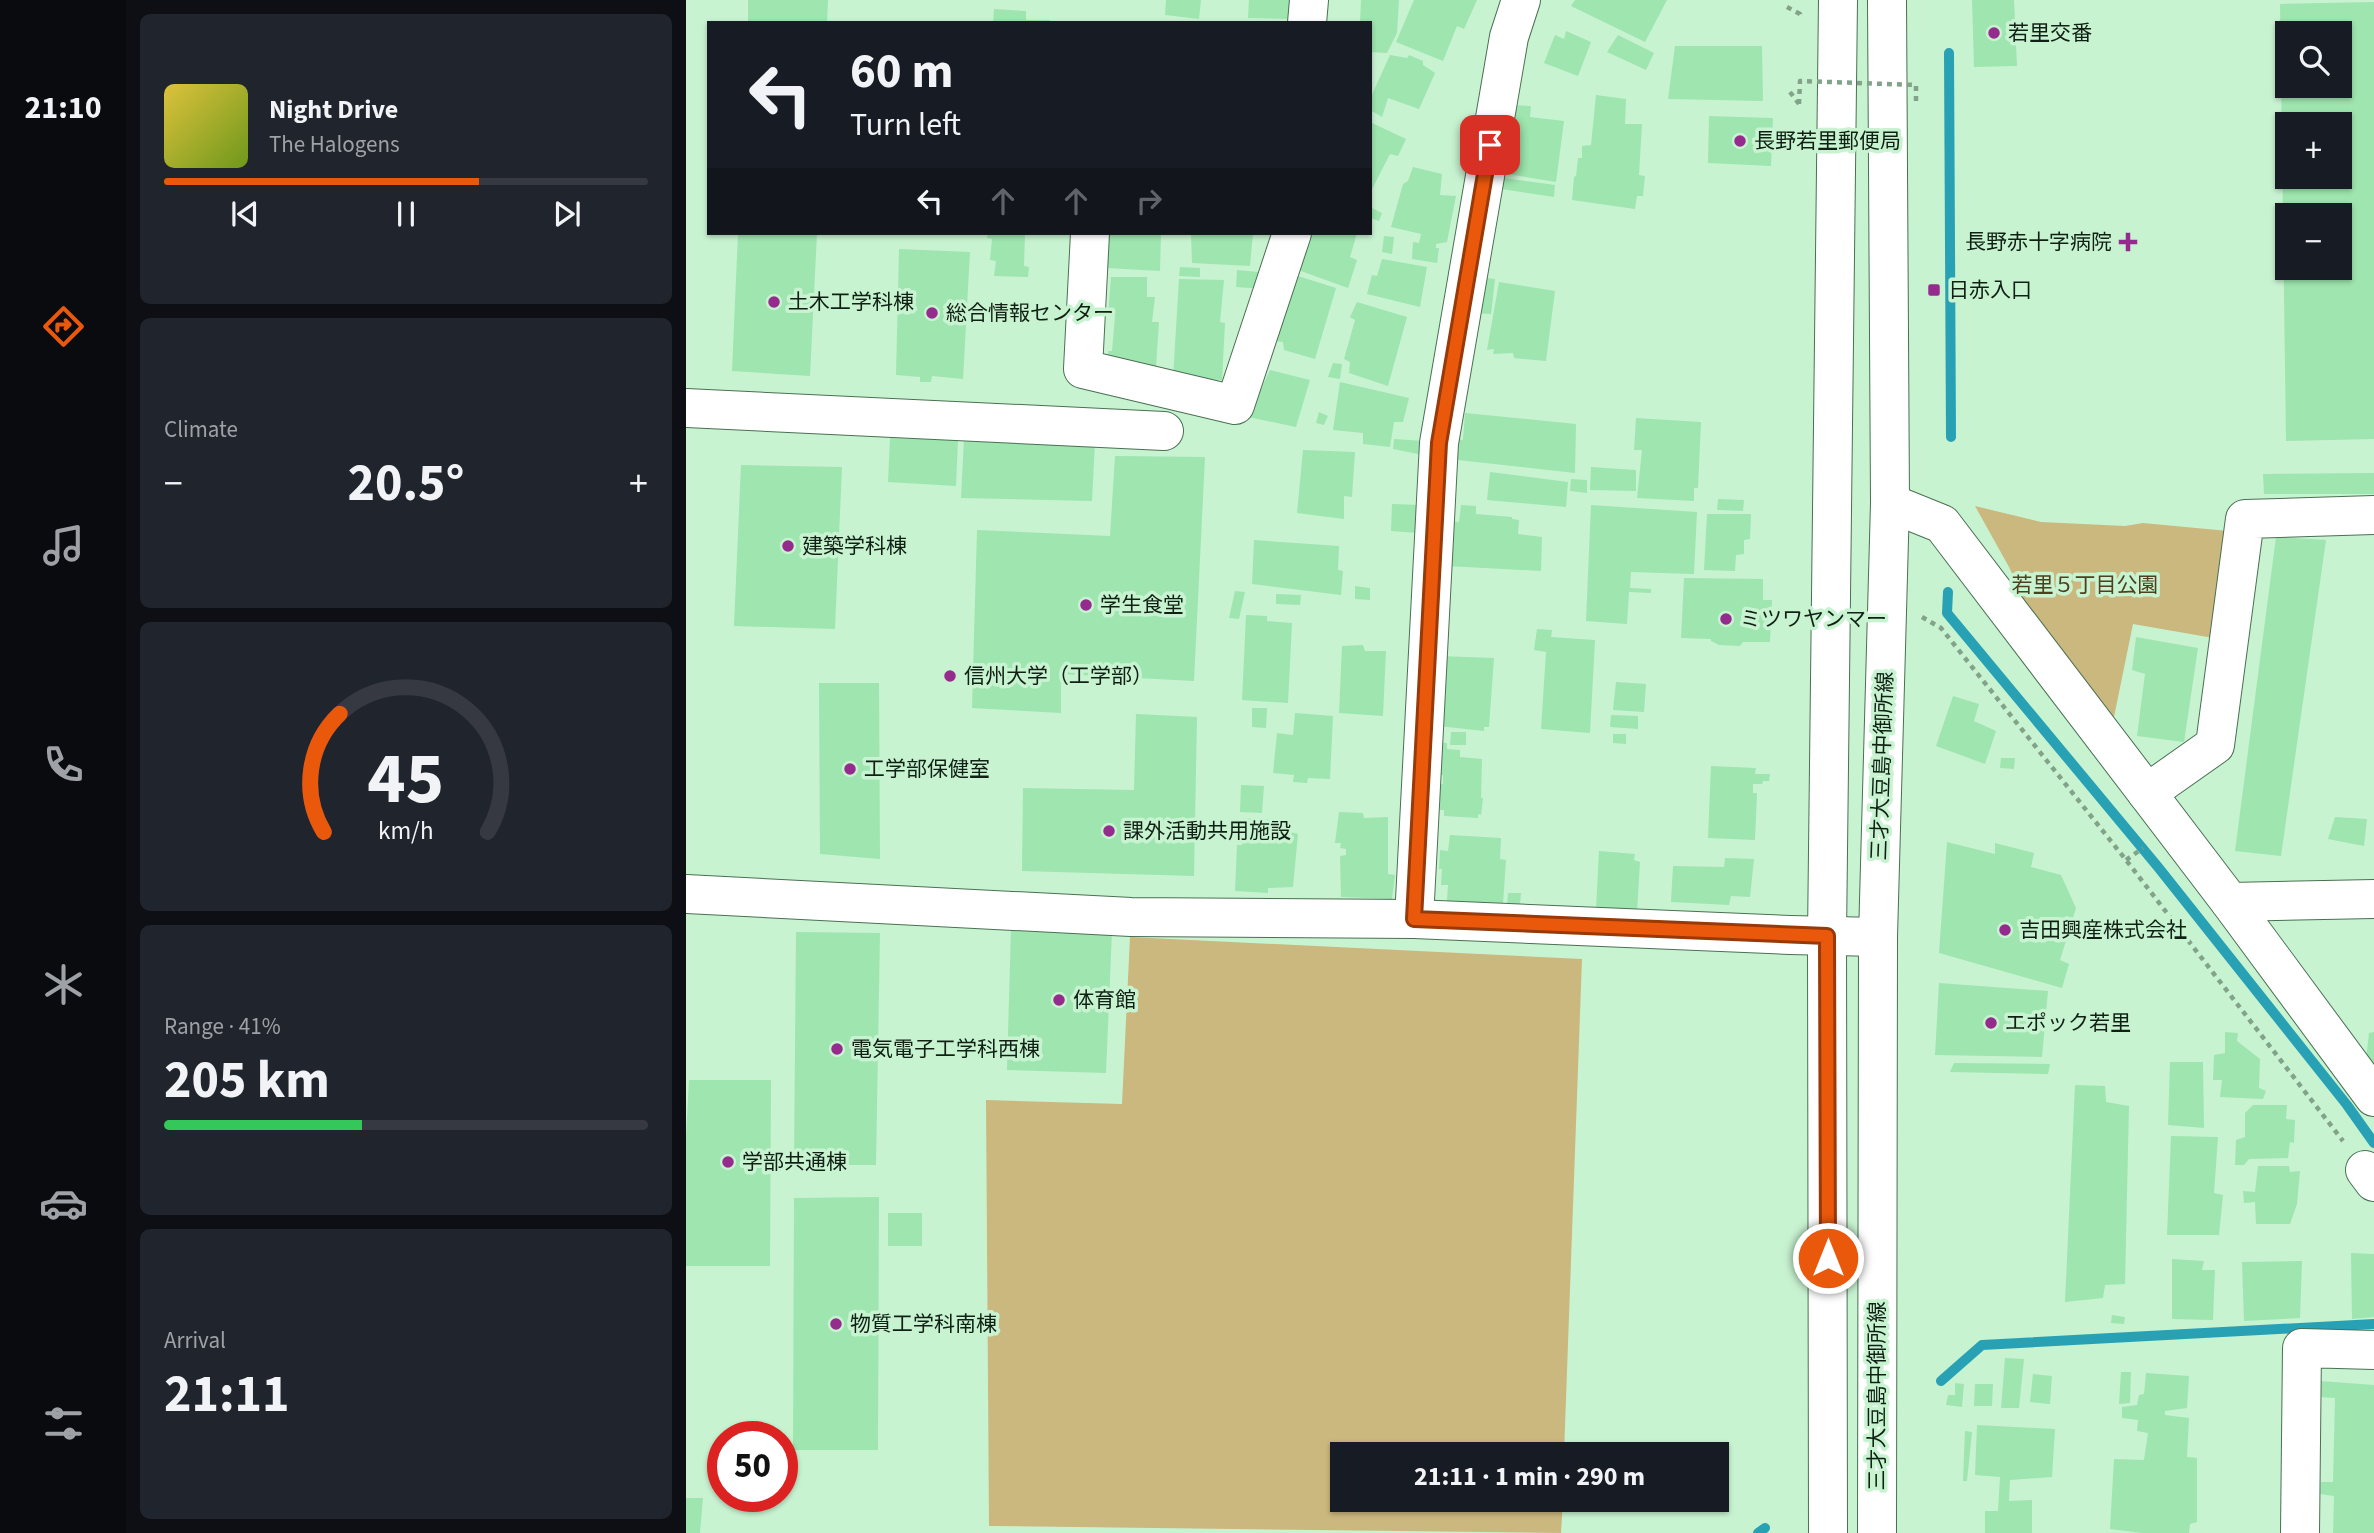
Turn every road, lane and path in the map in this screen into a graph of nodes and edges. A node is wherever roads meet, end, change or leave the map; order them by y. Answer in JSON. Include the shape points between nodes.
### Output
{"nodes":[{"id":1,"x":1309,"y":0,"type":"edge"},
{"id":2,"x":1521,"y":0,"type":"edge"},
{"id":3,"x":1838,"y":0,"type":"edge"},
{"id":4,"x":1886,"y":0,"type":"edge"},
{"id":5,"x":1787,"y":7,"type":"dead end"},
{"id":6,"x":1800,"y":14,"type":"dead end"},
{"id":7,"x":1307,"y":21,"type":"edge"},
{"id":8,"x":1790,"y":92,"type":"dead end"},
{"id":9,"x":1916,"y":104,"type":"dead end"},
{"id":10,"x":1090,"y":235,"type":"edge"},
{"id":11,"x":1291,"y":235,"type":"edge"},
{"id":12,"x":686,"y":408,"type":"edge"},
{"id":13,"x":1164,"y":431,"type":"dead end"},
{"id":14,"x":1890,"y":503,"type":"junction"},
{"id":15,"x":2374,"y":515,"type":"edge"},
{"id":16,"x":1922,"y":617,"type":"dead end"},
{"id":17,"x":2147,"y":793,"type":"junction"},
{"id":18,"x":686,"y":894,"type":"edge"},
{"id":19,"x":2374,"y":899,"type":"edge"},
{"id":20,"x":2230,"y":902,"type":"junction"},
{"id":21,"x":1414,"y":919,"type":"junction"},
{"id":22,"x":1827,"y":936,"type":"junction"},
{"id":23,"x":1878,"y":937,"type":"junction"},
{"id":24,"x":2374,"y":1097,"type":"edge"},
{"id":25,"x":2370,"y":1176,"type":"edge"},
{"id":26,"x":2374,"y":1350,"type":"edge"},
{"id":27,"x":1828,"y":1533,"type":"edge"},
{"id":28,"x":1877,"y":1533,"type":"edge"},
{"id":29,"x":2300,"y":1533,"type":"edge"}],
"edges":[{"from":1,"to":7,"type":"main road"},
{"from":2,"to":21,"type":"main road","via":[[1509,37],[1439,443]]},
{"from":3,"to":22,"type":"main road"},
{"from":4,"to":14,"type":"main road","name":"三才大豆島中御所線"},
{"from":5,"to":6,"type":"path"},
{"from":8,"to":9,"type":"path","bridge":true,"via":[[1799,104],[1800,81],[1916,85]]},
{"from":10,"to":11,"type":"main road","via":[[1083,369],[1236,405]]},
{"from":12,"to":13,"type":"main road"},
{"from":14,"to":17,"type":"main road","via":[[1942,524]]},
{"from":14,"to":23,"type":"main road","name":"三才大豆島中御所線"},
{"from":15,"to":17,"type":"main road","via":[[2245,519],[2215,745]]},
{"from":16,"to":25,"type":"path","via":[[1941,628]]},
{"from":17,"to":20,"type":"main road"},
{"from":18,"to":21,"type":"main road","via":[[1131,917]]},
{"from":19,"to":20,"type":"main road"},
{"from":20,"to":24,"type":"main road"},
{"from":21,"to":22,"type":"main road"},
{"from":22,"to":23,"type":"main road"},
{"from":22,"to":27,"type":"main road"},
{"from":23,"to":28,"type":"main road","name":"三才大豆島中御所線"},
{"from":26,"to":29,"type":"main road","via":[[2302,1348]]}]}
